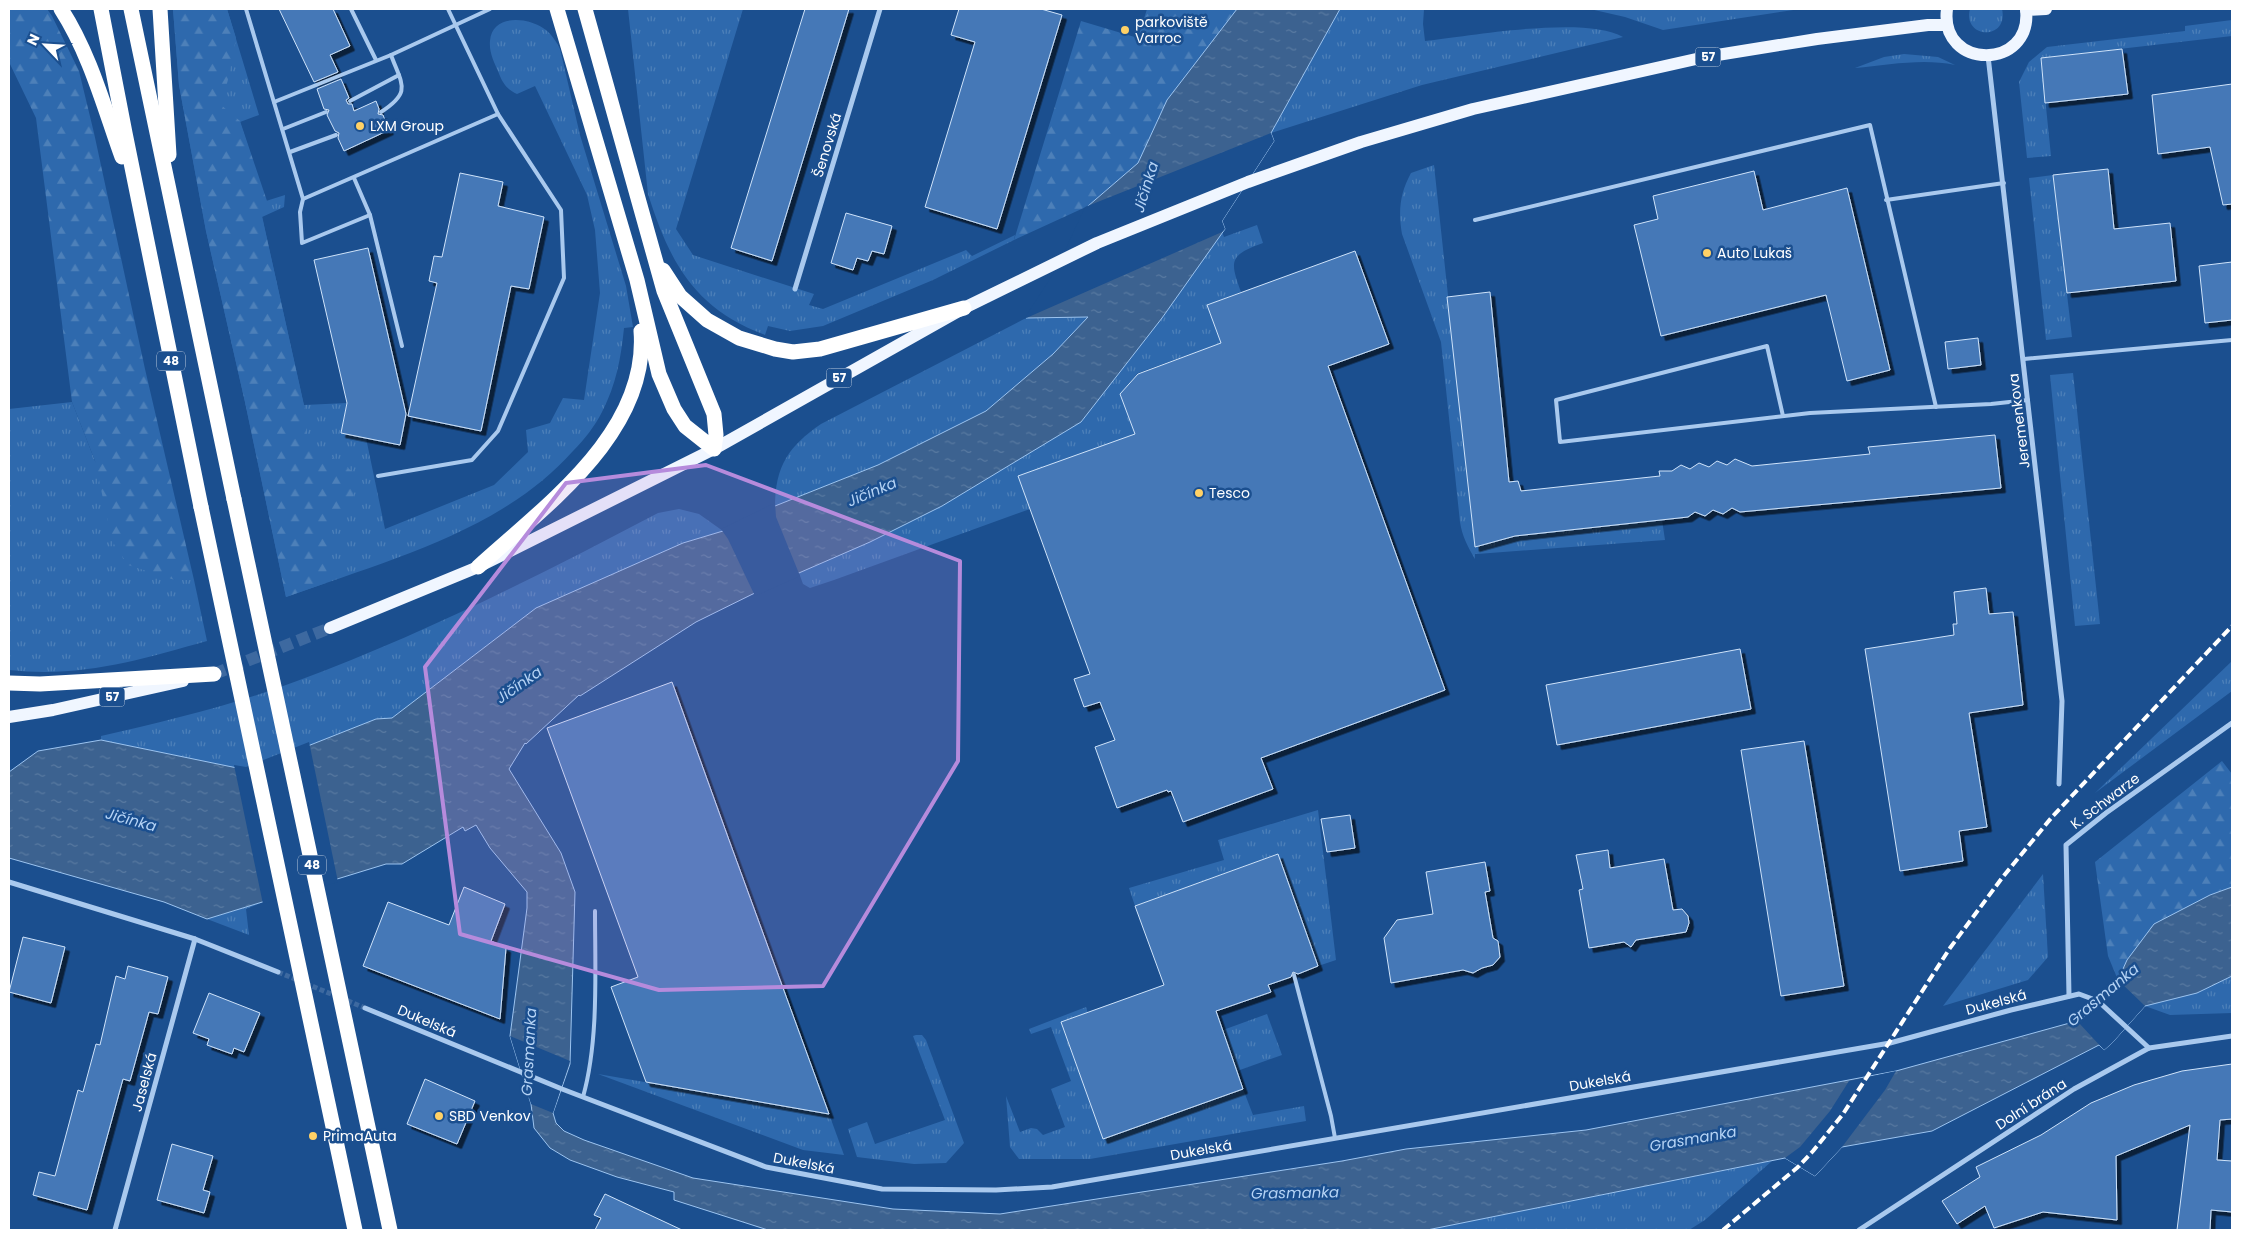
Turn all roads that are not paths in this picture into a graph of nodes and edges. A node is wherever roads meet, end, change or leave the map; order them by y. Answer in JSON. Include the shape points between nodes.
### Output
{"nodes":[{"id":1,"x":61,"y":9,"type":"edge"},
{"id":2,"x":101,"y":9,"type":"edge"},
{"id":3,"x":131,"y":9,"type":"edge"},
{"id":4,"x":160,"y":9,"type":"edge"},
{"id":5,"x":246,"y":9,"type":"edge"},
{"id":6,"x":351,"y":9,"type":"edge"},
{"id":7,"x":448,"y":9,"type":"edge"},
{"id":8,"x":490,"y":9,"type":"edge"},
{"id":9,"x":557,"y":9,"type":"edge"},
{"id":10,"x":585,"y":9,"type":"edge"},
{"id":11,"x":880,"y":9,"type":"edge"},
{"id":12,"x":1947,"y":9,"type":"edge"},
{"id":13,"x":2046,"y":9,"type":"edge"},
{"id":14,"x":2026,"y":10,"type":"edge"},
{"id":15,"x":455,"y":25,"type":"junction"},
{"id":16,"x":1947,"y":25,"type":"junction"},
{"id":17,"x":391,"y":55,"type":"junction"},
{"id":18,"x":1988,"y":56,"type":"junction"},
{"id":19,"x":376,"y":60,"type":"junction"},
{"id":20,"x":399,"y":76,"type":"junction"},
{"id":21,"x":350,"y":101,"type":"dead end"},
{"id":22,"x":274,"y":102,"type":"junction"},
{"id":23,"x":326,"y":112,"type":"dead end"},
{"id":24,"x":381,"y":112,"type":"dead end"},
{"id":25,"x":498,"y":114,"type":"junction"},
{"id":26,"x":283,"y":129,"type":"junction"},
{"id":27,"x":336,"y":135,"type":"dead end"},
{"id":28,"x":290,"y":152,"type":"junction"},
{"id":29,"x":354,"y":178,"type":"junction"},
{"id":30,"x":2004,"y":183,"type":"junction"},
{"id":31,"x":304,"y":199,"type":"junction"},
{"id":32,"x":1886,"y":200,"type":"junction"},
{"id":33,"x":172,"y":212,"type":"junction"},
{"id":34,"x":141,"y":214,"type":"junction"},
{"id":35,"x":370,"y":215,"type":"junction"},
{"id":36,"x":1475,"y":220,"type":"dead end"},
{"id":37,"x":650,"y":244,"type":"junction"},
{"id":38,"x":637,"y":280,"type":"junction"},
{"id":39,"x":795,"y":288,"type":"dead end"},
{"id":40,"x":964,"y":308,"type":"junction"},
{"id":41,"x":2232,"y":340,"type":"edge"},
{"id":42,"x":402,"y":346,"type":"dead end"},
{"id":43,"x":2024,"y":359,"type":"junction"},
{"id":44,"x":2028,"y":400,"type":"junction"},
{"id":45,"x":1936,"y":407,"type":"junction"},
{"id":46,"x":1782,"y":416,"type":"junction"},
{"id":47,"x":714,"y":449,"type":"junction"},
{"id":48,"x":378,"y":476,"type":"dead end"},
{"id":49,"x":478,"y":567,"type":"junction"},
{"id":50,"x":330,"y":628,"type":"tunnel mouth"},
{"id":51,"x":214,"y":674,"type":"joint"},
{"id":52,"x":9,"y":683,"type":"edge"},
{"id":53,"x":9,"y":717,"type":"edge"},
{"id":54,"x":2232,"y":723,"type":"edge"},
{"id":55,"x":2059,"y":784,"type":"dead end"},
{"id":56,"x":9,"y":882,"type":"edge"},
{"id":57,"x":596,"y":911,"type":"dead end"},
{"id":58,"x":196,"y":939,"type":"junction"},
{"id":59,"x":278,"y":972,"type":"tunnel mouth"},
{"id":60,"x":1294,"y":976,"type":"dead end"},
{"id":61,"x":2069,"y":996,"type":"junction"},
{"id":62,"x":365,"y":1008,"type":"tunnel mouth"},
{"id":63,"x":2232,"y":1036,"type":"edge"},
{"id":64,"x":2149,"y":1048,"type":"junction"},
{"id":65,"x":583,"y":1097,"type":"junction"},
{"id":66,"x":1335,"y":1138,"type":"junction"},
{"id":67,"x":115,"y":1230,"type":"edge"},
{"id":68,"x":355,"y":1230,"type":"edge"},
{"id":69,"x":390,"y":1230,"type":"edge"},
{"id":70,"x":1858,"y":1230,"type":"edge"}],
"edges":[{"from":1,"to":34,"type":"highway","via":[[86,54]]},
{"from":2,"to":34,"type":"highway","number":"48"},
{"from":3,"to":33,"type":"highway","number":"48"},
{"from":4,"to":33,"type":"highway"},
{"from":5,"to":22,"type":"lane"},
{"from":6,"to":19,"type":"lane"},
{"from":7,"to":15,"type":"lane"},
{"from":8,"to":15,"type":"lane"},
{"from":9,"to":38,"type":"highway"},
{"from":10,"to":37,"type":"highway"},
{"from":11,"to":39,"type":"street","name":"Šenovská"},
{"from":12,"to":16,"type":"main road"},
{"from":13,"to":14,"type":"main road"},
{"from":14,"to":18,"type":"main road","via":[[2024,28],[2015,44]]},
{"from":15,"to":17,"type":"lane"},
{"from":15,"to":25,"type":"lane"},
{"from":16,"to":18,"type":"main road","via":[[1960,46]]},
{"from":16,"to":40,"type":"main road","number":"57","via":[[1761,47],[1473,109],[1378,137],[1248,182],[1097,243]]},
{"from":17,"to":19,"type":"lane"},
{"from":17,"to":20,"type":"lane"},
{"from":18,"to":30,"type":"street","name":"Jeremenkova"},
{"from":19,"to":22,"type":"lane"},
{"from":20,"to":21,"type":"lane"},
{"from":20,"to":24,"type":"lane","via":[[401,96]]},
{"from":22,"to":26,"type":"lane"},
{"from":23,"to":26,"type":"lane"},
{"from":25,"to":29,"type":"lane"},
{"from":25,"to":48,"type":"lane","via":[[561,210],[564,278],[498,431],[472,460]]},
{"from":26,"to":28,"type":"lane"},
{"from":27,"to":28,"type":"lane"},
{"from":28,"to":31,"type":"lane"},
{"from":29,"to":31,"type":"lane"},
{"from":29,"to":35,"type":"lane"},
{"from":30,"to":32,"type":"lane"},
{"from":30,"to":43,"type":"street","name":"Jeremenkova"},
{"from":31,"to":35,"type":"lane","via":[[300,212],[302,244]]},
{"from":32,"to":36,"type":"lane","via":[[1870,125]]},
{"from":32,"to":45,"type":"lane"},
{"from":33,"to":69,"type":"highway","number":"48","bridge":true},
{"from":34,"to":68,"type":"highway","number":"48","bridge":true},
{"from":35,"to":42,"type":"lane"},
{"from":37,"to":40,"type":"highway","via":[[672,284],[692,308],[739,338],[775,350],[820,349]]},
{"from":37,"to":47,"type":"highway","via":[[672,313],[714,414]]},
{"from":38,"to":47,"type":"highway","via":[[665,390],[685,426]]},
{"from":38,"to":49,"type":"highway","via":[[643,346],[634,392],[619,422],[562,490]]},
{"from":40,"to":47,"type":"main road","number":"57"},
{"from":41,"to":43,"type":"lane"},
{"from":43,"to":44,"type":"street","name":"Jeremenkova"},
{"from":44,"to":45,"type":"lane"},
{"from":44,"to":55,"type":"street","name":"Jeremenkova","via":[[2062,701]]},
{"from":45,"to":46,"type":"lane"},
{"from":46,"to":46,"type":"lane","via":[[1560,442],[1556,400],[1767,346]]},
{"from":47,"to":49,"type":"main road","number":"57"},
{"from":49,"to":50,"type":"main road","number":"57"},
{"from":51,"to":52,"type":"highway"},
{"from":51,"to":53,"type":"main road","number":"57"},
{"from":54,"to":61,"type":"street","name":"K. Schwarze","via":[[2066,845]]},
{"from":56,"to":58,"type":"street"},
{"from":57,"to":65,"type":"lane","via":[[590,1071]]},
{"from":58,"to":59,"type":"street"},
{"from":58,"to":67,"type":"street","name":"Jaselská"},
{"from":60,"to":66,"type":"lane"},
{"from":61,"to":64,"type":"street","via":[[2080,994],[2098,1000]]},
{"from":61,"to":66,"type":"street","name":"Dukelská","via":[[1890,1043]]},
{"from":62,"to":65,"type":"street","name":"Dukelská"},
{"from":63,"to":64,"type":"street","name":"Dolní brána"},
{"from":64,"to":70,"type":"street","name":"Dolní brána","via":[[2074,1089]]},
{"from":65,"to":66,"type":"street","name":"Dukelská","via":[[766,1167],[882,1189],[1052,1187]]}]}
